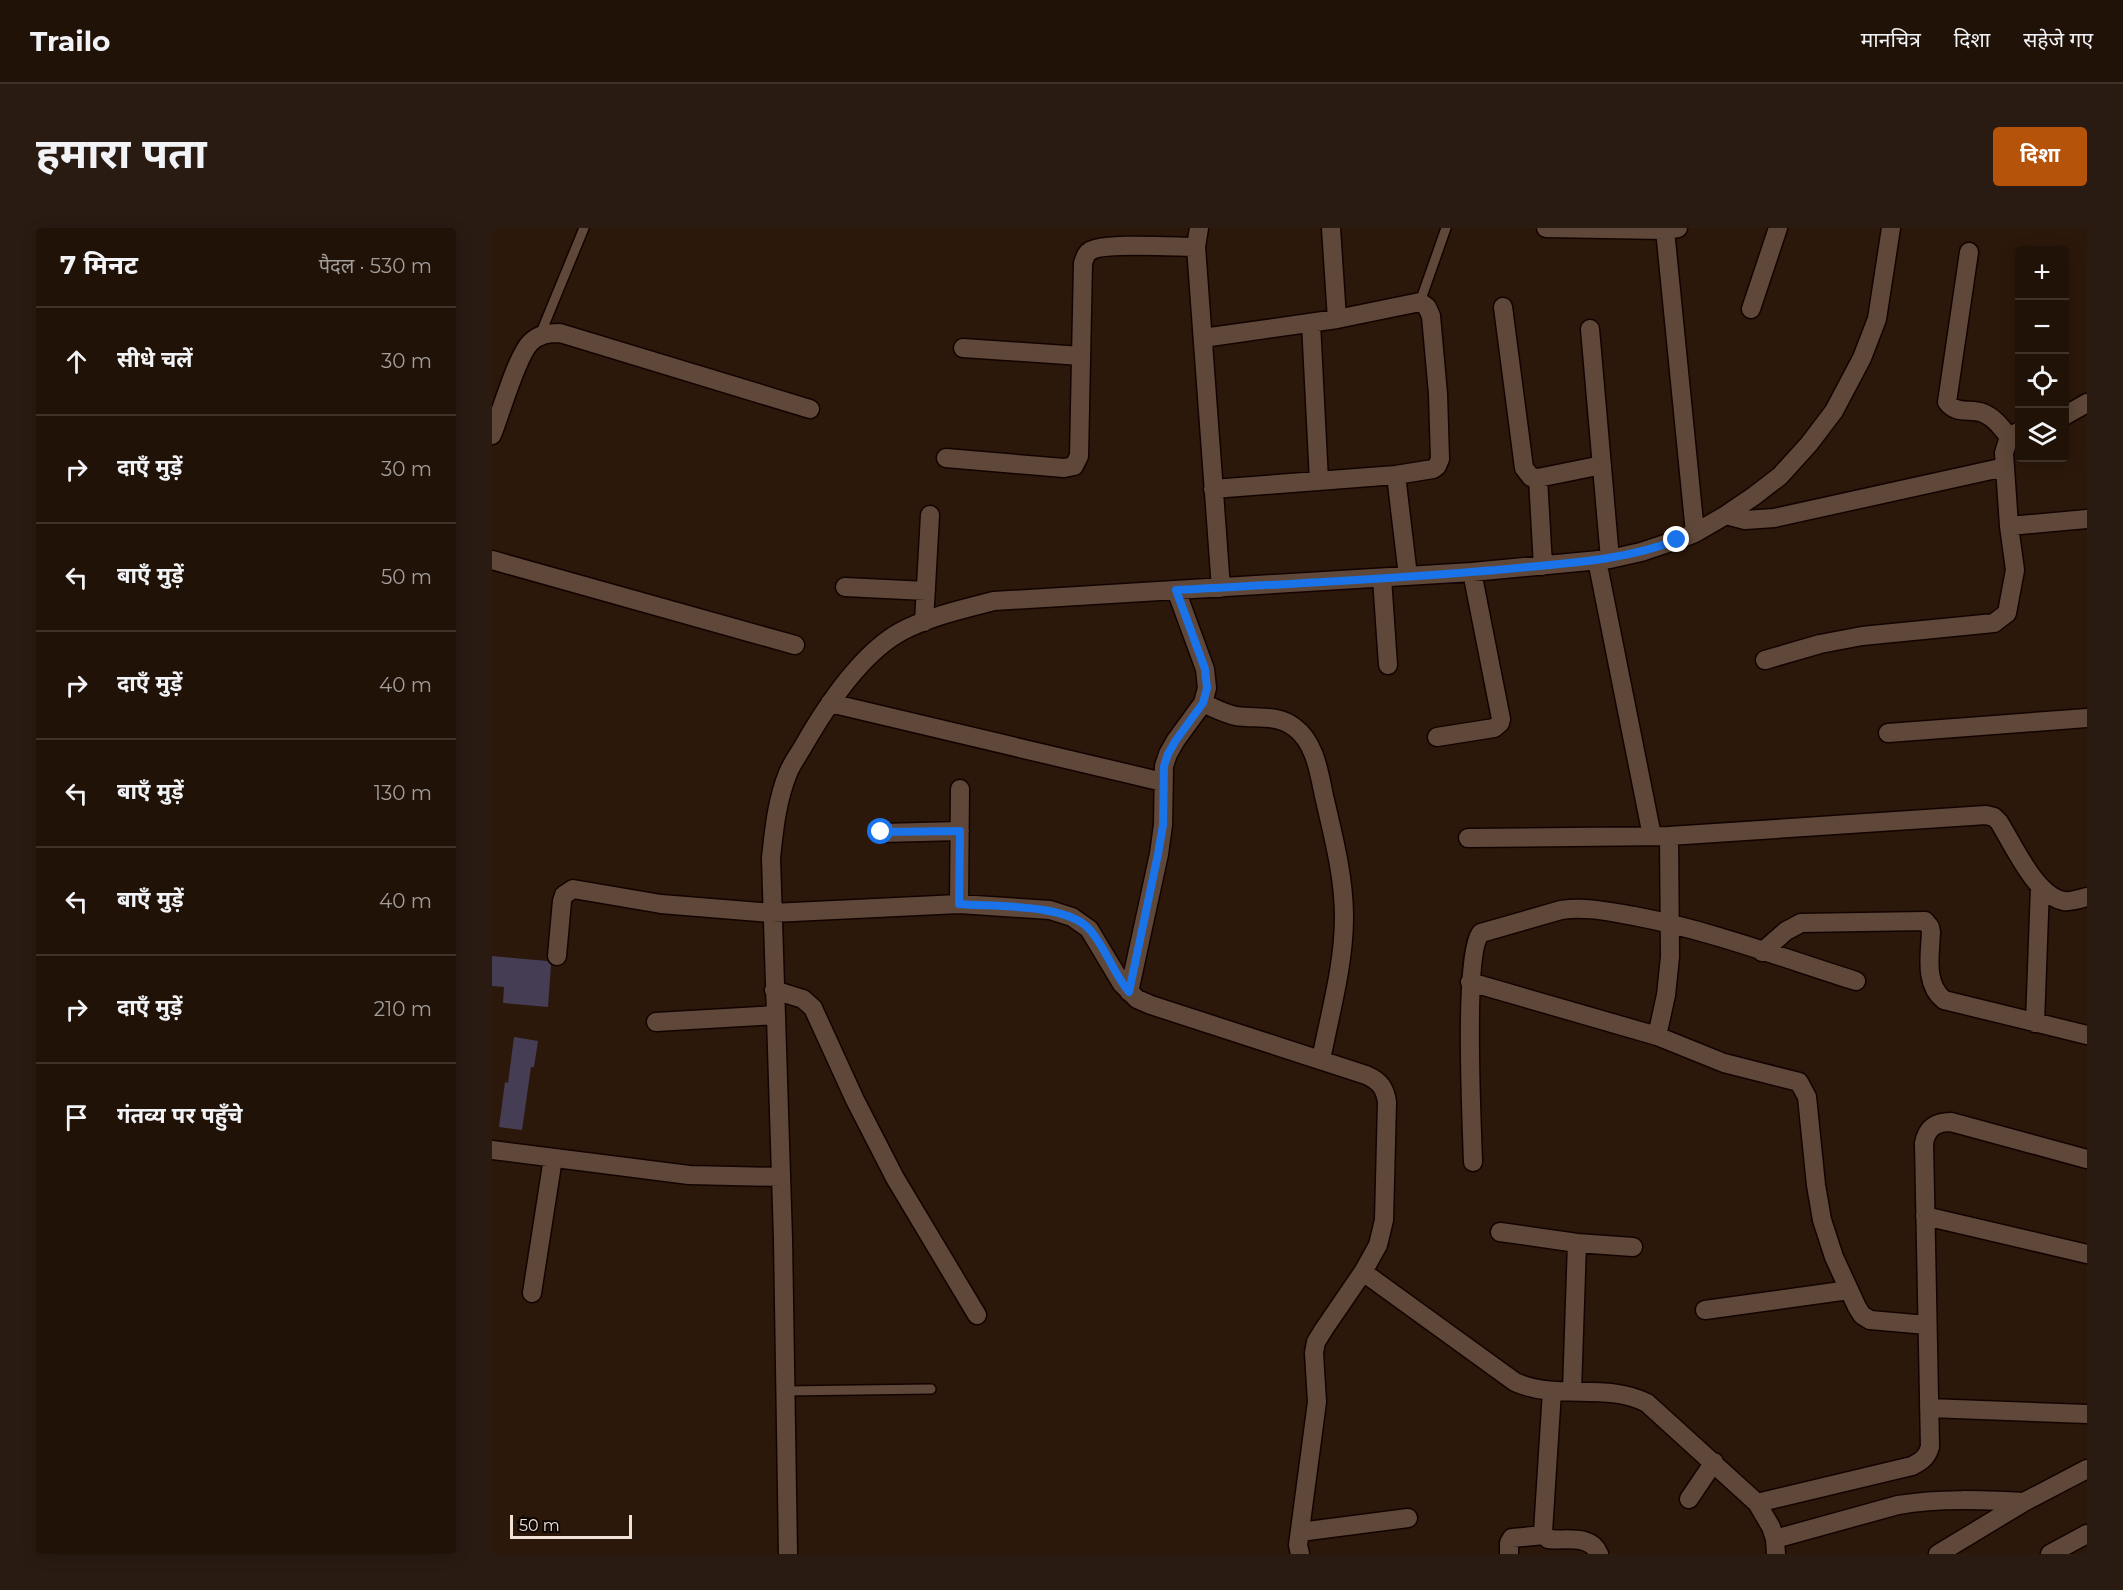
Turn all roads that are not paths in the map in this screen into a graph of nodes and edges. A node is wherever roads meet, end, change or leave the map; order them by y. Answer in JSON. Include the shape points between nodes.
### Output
{"nodes":[{"id":1,"x":584,"y":228,"type":"edge"},
{"id":2,"x":1199,"y":228,"type":"edge"},
{"id":3,"x":1331,"y":228,"type":"edge"},
{"id":4,"x":1446,"y":228,"type":"edge"},
{"id":5,"x":1546,"y":228,"type":"edge"},
{"id":6,"x":1778,"y":228,"type":"edge"},
{"id":7,"x":1891,"y":228,"type":"edge"},
{"id":8,"x":1671,"y":229,"type":"edge"},
{"id":9,"x":1196,"y":246,"type":"junction"},
{"id":10,"x":1970,"y":252,"type":"dead end"},
{"id":11,"x":1420,"y":302,"type":"junction"},
{"id":12,"x":1503,"y":307,"type":"dead end"},
{"id":13,"x":1751,"y":309,"type":"dead end"},
{"id":14,"x":1337,"y":319,"type":"junction"},
{"id":15,"x":1311,"y":322,"type":"junction"},
{"id":16,"x":1590,"y":329,"type":"dead end"},
{"id":17,"x":540,"y":335,"type":"junction"},
{"id":18,"x":1203,"y":338,"type":"junction"},
{"id":19,"x":963,"y":348,"type":"dead end"},
{"id":20,"x":1081,"y":356,"type":"junction"},
{"id":21,"x":2087,"y":403,"type":"edge"},
{"id":22,"x":810,"y":409,"type":"dead end"},
{"id":23,"x":2069,"y":413,"type":"edge"},
{"id":24,"x":2014,"y":434,"type":"edge"},
{"id":25,"x":492,"y":435,"type":"edge"},
{"id":26,"x":946,"y":458,"type":"dead end"},
{"id":27,"x":1602,"y":465,"type":"junction"},
{"id":28,"x":2006,"y":467,"type":"junction"},
{"id":29,"x":1396,"y":475,"type":"junction"},
{"id":30,"x":1539,"y":478,"type":"junction"},
{"id":31,"x":1319,"y":481,"type":"junction"},
{"id":32,"x":1213,"y":489,"type":"junction"},
{"id":33,"x":930,"y":515,"type":"dead end"},
{"id":34,"x":1725,"y":515,"type":"junction"},
{"id":35,"x":2087,"y":519,"type":"edge"},
{"id":36,"x":2009,"y":526,"type":"junction"},
{"id":37,"x":1695,"y":533,"type":"junction"},
{"id":38,"x":492,"y":560,"type":"edge"},
{"id":39,"x":1603,"y":560,"type":"junction"},
{"id":40,"x":1543,"y":566,"type":"junction"},
{"id":41,"x":1472,"y":572,"type":"junction"},
{"id":42,"x":1408,"y":576,"type":"junction"},
{"id":43,"x":1382,"y":578,"type":"junction"},
{"id":44,"x":845,"y":587,"type":"dead end"},
{"id":45,"x":1221,"y":588,"type":"junction"},
{"id":46,"x":1176,"y":590,"type":"junction"},
{"id":47,"x":926,"y":591,"type":"junction"},
{"id":48,"x":924,"y":622,"type":"junction"},
{"id":49,"x":795,"y":645,"type":"dead end"},
{"id":50,"x":1765,"y":660,"type":"dead end"},
{"id":51,"x":1388,"y":665,"type":"dead end"},
{"id":52,"x":830,"y":703,"type":"junction"},
{"id":53,"x":1203,"y":703,"type":"junction"},
{"id":54,"x":2087,"y":718,"type":"edge"},
{"id":55,"x":1888,"y":733,"type":"dead end"},
{"id":56,"x":1437,"y":737,"type":"dead end"},
{"id":57,"x":1163,"y":782,"type":"junction"},
{"id":58,"x":960,"y":789,"type":"dead end"},
{"id":59,"x":960,"y":831,"type":"junction"},
{"id":60,"x":881,"y":832,"type":"dead end"},
{"id":61,"x":1660,"y":836,"type":"junction"},
{"id":62,"x":1468,"y":838,"type":"dead end"},
{"id":63,"x":2040,"y":887,"type":"junction"},
{"id":64,"x":2087,"y":897,"type":"edge"},
{"id":65,"x":959,"y":904,"type":"junction"},
{"id":66,"x":772,"y":913,"type":"junction"},
{"id":67,"x":1670,"y":923,"type":"junction"},
{"id":68,"x":1762,"y":951,"type":"junction"},
{"id":69,"x":557,"y":956,"type":"dead end"},
{"id":70,"x":1856,"y":981,"type":"dead end"},
{"id":71,"x":1470,"y":982,"type":"junction"},
{"id":72,"x":774,"y":990,"type":"junction"},
{"id":73,"x":1129,"y":992,"type":"junction"},
{"id":74,"x":775,"y":1015,"type":"junction"},
{"id":75,"x":656,"y":1022,"type":"dead end"},
{"id":76,"x":2035,"y":1023,"type":"junction"},
{"id":77,"x":2087,"y":1035,"type":"edge"},
{"id":78,"x":1657,"y":1036,"type":"junction"},
{"id":79,"x":1321,"y":1060,"type":"junction"},
{"id":80,"x":492,"y":1150,"type":"edge"},
{"id":81,"x":553,"y":1158,"type":"junction"},
{"id":82,"x":2087,"y":1159,"type":"edge"},
{"id":83,"x":1473,"y":1162,"type":"dead end"},
{"id":84,"x":781,"y":1177,"type":"junction"},
{"id":85,"x":1925,"y":1216,"type":"junction"},
{"id":86,"x":1500,"y":1232,"type":"dead end"},
{"id":87,"x":1577,"y":1243,"type":"junction"},
{"id":88,"x":1633,"y":1247,"type":"dead end"},
{"id":89,"x":2087,"y":1254,"type":"edge"},
{"id":90,"x":1363,"y":1272,"type":"junction"},
{"id":91,"x":1849,"y":1290,"type":"junction"},
{"id":92,"x":532,"y":1293,"type":"dead end"},
{"id":93,"x":1705,"y":1310,"type":"dead end"},
{"id":94,"x":977,"y":1315,"type":"dead end"},
{"id":95,"x":1927,"y":1325,"type":"junction"},
{"id":96,"x":931,"y":1389,"type":"dead end"},
{"id":97,"x":1552,"y":1390,"type":"junction"},
{"id":98,"x":785,"y":1391,"type":"junction"},
{"id":99,"x":1572,"y":1391,"type":"junction"},
{"id":100,"x":1929,"y":1408,"type":"junction"},
{"id":101,"x":2087,"y":1414,"type":"edge"},
{"id":102,"x":1714,"y":1462,"type":"junction"},
{"id":103,"x":2087,"y":1469,"type":"edge"},
{"id":104,"x":1689,"y":1499,"type":"dead end"},
{"id":105,"x":2024,"y":1502,"type":"junction"},
{"id":106,"x":1757,"y":1503,"type":"junction"},
{"id":107,"x":1408,"y":1518,"type":"dead end"},
{"id":108,"x":1300,"y":1532,"type":"junction"},
{"id":109,"x":2087,"y":1534,"type":"edge"},
{"id":110,"x":1544,"y":1535,"type":"junction"},
{"id":111,"x":1775,"y":1546,"type":"edge"},
{"id":112,"x":2055,"y":1553,"type":"edge"},
{"id":113,"x":788,"y":1554,"type":"edge"},
{"id":114,"x":1300,"y":1554,"type":"edge"},
{"id":115,"x":1509,"y":1554,"type":"edge"},
{"id":116,"x":1599,"y":1554,"type":"edge"},
{"id":117,"x":1938,"y":1554,"type":"edge"}],
"edges":[{"from":1,"to":17,"type":"lane"},
{"from":2,"to":9,"type":"street"},
{"from":3,"to":14,"type":"street"},
{"from":4,"to":11,"type":"lane"},
{"from":5,"to":8,"type":"street"},
{"from":6,"to":13,"type":"street"},
{"from":7,"to":34,"type":"street","via":[[1877,319],[1834,411],[1780,476]]},
{"from":8,"to":37,"type":"street"},
{"from":9,"to":18,"type":"street"},
{"from":9,"to":20,"type":"street","via":[[1105,247],[1090,251],[1083,263]]},
{"from":10,"to":24,"type":"street","via":[[1947,402],[1954,410],[1983,412]]},
{"from":11,"to":14,"type":"street"},
{"from":11,"to":29,"type":"street","via":[[1431,316],[1440,459],[1433,469]]},
{"from":12,"to":30,"type":"street","via":[[1524,468],[1532,477]]},
{"from":14,"to":15,"type":"street"},
{"from":15,"to":18,"type":"street"},
{"from":15,"to":31,"type":"street"},
{"from":16,"to":27,"type":"street"},
{"from":17,"to":22,"type":"street","via":[[560,333]]},
{"from":17,"to":25,"type":"street","via":[[524,350]]},
{"from":18,"to":32,"type":"street"},
{"from":19,"to":20,"type":"street"},
{"from":20,"to":26,"type":"street","via":[[1079,456],[1074,466]]},
{"from":21,"to":23,"type":"street"},
{"from":24,"to":28,"type":"street","via":[[2004,453]]},
{"from":27,"to":30,"type":"street"},
{"from":27,"to":39,"type":"street"},
{"from":28,"to":34,"type":"street","via":[[1774,518],[1745,520]]},
{"from":28,"to":36,"type":"street"},
{"from":29,"to":31,"type":"street"},
{"from":29,"to":42,"type":"street"},
{"from":30,"to":40,"type":"street"},
{"from":31,"to":32,"type":"street"},
{"from":32,"to":45,"type":"street"},
{"from":33,"to":47,"type":"street"},
{"from":34,"to":37,"type":"street"},
{"from":35,"to":36,"type":"street"},
{"from":36,"to":50,"type":"street","via":[[2014,577],[2007,614],[2001,619],[1862,636]]},
{"from":37,"to":39,"type":"street"},
{"from":38,"to":49,"type":"street"},
{"from":39,"to":40,"type":"street"},
{"from":39,"to":61,"type":"street"},
{"from":40,"to":41,"type":"street"},
{"from":41,"to":42,"type":"street"},
{"from":41,"to":56,"type":"street","via":[[1501,719],[1494,728]]},
{"from":42,"to":43,"type":"street"},
{"from":43,"to":45,"type":"street"},
{"from":43,"to":51,"type":"street"},
{"from":44,"to":47,"type":"street"},
{"from":45,"to":46,"type":"street"},
{"from":46,"to":48,"type":"street","via":[[994,602]]},
{"from":46,"to":53,"type":"street","via":[[1205,669],[1207,688]]},
{"from":47,"to":48,"type":"street"},
{"from":48,"to":52,"type":"street","via":[[882,645]]},
{"from":52,"to":57,"type":"street"},
{"from":52,"to":66,"type":"street","via":[[788,772],[775,817]]},
{"from":53,"to":57,"type":"street","via":[[1168,754]]},
{"from":53,"to":79,"type":"street","via":[[1227,714],[1281,720],[1294,727],[1304,736],[1318,769],[1336,852],[1344,916],[1341,964]]},
{"from":54,"to":55,"type":"street"},
{"from":57,"to":73,"type":"street","via":[[1163,825]]},
{"from":58,"to":59,"type":"street"},
{"from":59,"to":60,"type":"street"},
{"from":59,"to":65,"type":"street"},
{"from":61,"to":62,"type":"street"},
{"from":61,"to":63,"type":"street","via":[[1986,815],[1999,822]]},
{"from":61,"to":67,"type":"street"},
{"from":63,"to":64,"type":"street","via":[[2063,901]]},
{"from":63,"to":76,"type":"street"},
{"from":65,"to":66,"type":"street"},
{"from":65,"to":73,"type":"street","via":[[1050,910],[1072,917],[1089,929]]},
{"from":66,"to":69,"type":"street","via":[[661,904],[573,889],[562,901]]},
{"from":66,"to":72,"type":"street"},
{"from":67,"to":68,"type":"street"},
{"from":67,"to":71,"type":"street","via":[[1573,908],[1486,931],[1477,937]]},
{"from":67,"to":78,"type":"street","via":[[1668,976]]},
{"from":68,"to":70,"type":"street"},
{"from":68,"to":76,"type":"street","via":[[1801,923],[1925,921],[1930,927],[1930,980],[1936,994],[1955,1004]]},
{"from":71,"to":78,"type":"street"},
{"from":71,"to":83,"type":"street"},
{"from":72,"to":74,"type":"street"},
{"from":72,"to":94,"type":"street","via":[[803,999],[813,1008],[895,1178]]},
{"from":73,"to":79,"type":"street","via":[[1151,1005]]},
{"from":74,"to":75,"type":"street"},
{"from":74,"to":84,"type":"street"},
{"from":76,"to":77,"type":"street"},
{"from":78,"to":91,"type":"street","via":[[1724,1063],[1793,1079],[1803,1086],[1822,1220]]},
{"from":79,"to":90,"type":"street","via":[[1375,1079],[1386,1092],[1384,1220],[1378,1245]]},
{"from":80,"to":81,"type":"street"},
{"from":81,"to":84,"type":"street","via":[[689,1174]]},
{"from":81,"to":92,"type":"street"},
{"from":82,"to":85,"type":"street","via":[[1951,1122],[1936,1124],[1924,1143]]},
{"from":84,"to":98,"type":"street"},
{"from":85,"to":89,"type":"street"},
{"from":85,"to":95,"type":"street"},
{"from":86,"to":87,"type":"street"},
{"from":87,"to":88,"type":"street"},
{"from":87,"to":99,"type":"street"},
{"from":90,"to":97,"type":"street","via":[[1515,1382]]},
{"from":90,"to":108,"type":"street","via":[[1316,1342],[1317,1401]]},
{"from":91,"to":93,"type":"street"},
{"from":91,"to":95,"type":"street","via":[[1862,1315],[1870,1320]]},
{"from":95,"to":100,"type":"street"},
{"from":96,"to":98,"type":"lane"},
{"from":97,"to":99,"type":"street"},
{"from":97,"to":110,"type":"street"},
{"from":98,"to":113,"type":"street"},
{"from":99,"to":102,"type":"street","via":[[1617,1393],[1647,1402]]},
{"from":100,"to":101,"type":"street"},
{"from":100,"to":106,"type":"street","via":[[1930,1447],[1919,1463]]},
{"from":102,"to":104,"type":"street"},
{"from":102,"to":106,"type":"street"},
{"from":103,"to":105,"type":"street"},
{"from":105,"to":111,"type":"street","via":[[1919,1501]]},
{"from":105,"to":117,"type":"street"},
{"from":106,"to":111,"type":"street","via":[[1768,1521]]},
{"from":107,"to":108,"type":"street"},
{"from":108,"to":114,"type":"street"},
{"from":109,"to":112,"type":"street"},
{"from":110,"to":115,"type":"street","via":[[1515,1537],[1509,1543]]},
{"from":110,"to":116,"type":"street","via":[[1552,1540],[1589,1541]]}]}
